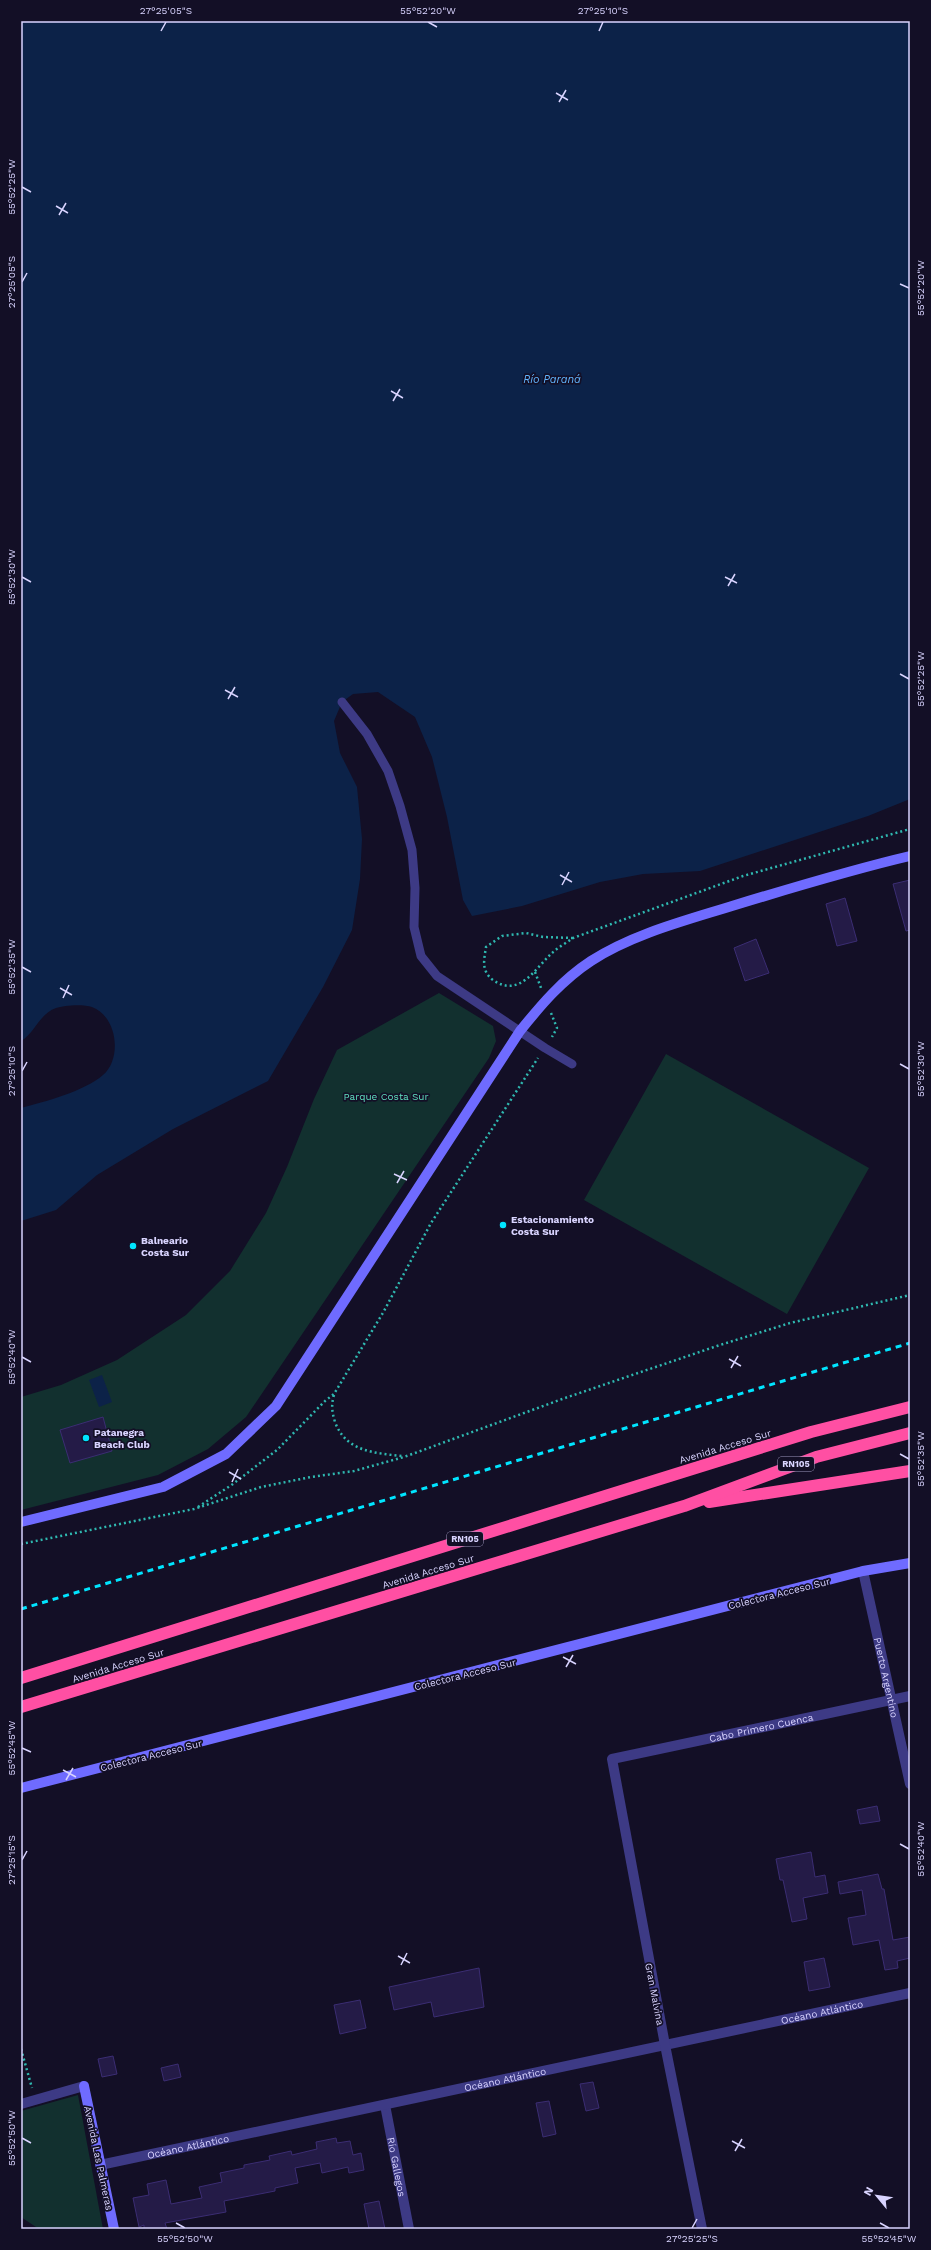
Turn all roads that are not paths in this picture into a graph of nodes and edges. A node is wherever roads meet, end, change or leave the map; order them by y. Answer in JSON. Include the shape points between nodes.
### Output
{"nodes":[{"id":1,"x":342,"y":702,"type":"dead end"},
{"id":2,"x":910,"y":856,"type":"edge"},
{"id":3,"x":520,"y":1031,"type":"junction"},
{"id":4,"x":572,"y":1064,"type":"dead end"},
{"id":5,"x":910,"y":1407,"type":"edge"},
{"id":6,"x":910,"y":1433,"type":"edge"},
{"id":7,"x":910,"y":1471,"type":"edge"},
{"id":8,"x":684,"y":1506,"type":"junction"},
{"id":9,"x":21,"y":1522,"type":"edge"},
{"id":10,"x":910,"y":1563,"type":"edge"},
{"id":11,"x":863,"y":1571,"type":"junction"},
{"id":12,"x":21,"y":1678,"type":"edge"},
{"id":13,"x":910,"y":1696,"type":"edge"},
{"id":14,"x":891,"y":1700,"type":"junction"},
{"id":15,"x":21,"y":1707,"type":"edge"},
{"id":16,"x":612,"y":1759,"type":"joint"},
{"id":17,"x":910,"y":1784,"type":"edge"},
{"id":18,"x":21,"y":1788,"type":"edge"},
{"id":19,"x":910,"y":1993,"type":"edge"},
{"id":20,"x":665,"y":2045,"type":"junction"},
{"id":21,"x":84,"y":2086,"type":"joint"},
{"id":22,"x":21,"y":2104,"type":"edge"},
{"id":23,"x":385,"y":2104,"type":"junction"},
{"id":24,"x":100,"y":2165,"type":"junction"},
{"id":25,"x":114,"y":2229,"type":"edge"},
{"id":26,"x":409,"y":2229,"type":"edge"},
{"id":27,"x":702,"y":2229,"type":"edge"}],
"edges":[{"from":1,"to":3,"type":"lane","via":[[367,734],[388,771],[400,806],[412,850],[415,888],[414,927],[421,956],[437,976]]},
{"from":2,"to":3,"type":"main road","via":[[816,880],[676,923],[635,939],[590,962],[545,1000]]},
{"from":3,"to":4,"type":"lane"},
{"from":3,"to":9,"type":"main road","via":[[276,1406],[226,1454],[164,1487]]},
{"from":5,"to":12,"type":"highway","name":"Avenida Acceso Sur","number":"RN105","via":[[804,1434]]},
{"from":6,"to":8,"type":"highway","name":"Avenida Acceso Sur","number":"RN105","via":[[816,1457]]},
{"from":7,"to":8,"type":"highway"},
{"from":8,"to":15,"type":"highway","name":"Avenida Acceso Sur","number":"RN105"},
{"from":10,"to":11,"type":"main road","name":"Colectora Acceso Sur"},
{"from":11,"to":14,"type":"street","name":"Puerto Argentino"},
{"from":11,"to":18,"type":"main road","name":"Colectora Acceso Sur"},
{"from":13,"to":14,"type":"street","name":"Cabo Primero Cuenca"},
{"from":14,"to":16,"type":"street","name":"Cabo Primero Cuenca"},
{"from":14,"to":17,"type":"street","name":"Puerto Argentino"},
{"from":16,"to":20,"type":"street","name":"Gran Malvina"},
{"from":19,"to":20,"type":"street","name":"Océano Atlántico"},
{"from":20,"to":23,"type":"street","name":"Océano Atlántico"},
{"from":20,"to":27,"type":"street","name":"Gran Malvina"},
{"from":21,"to":22,"type":"street"},
{"from":21,"to":24,"type":"main road","name":"Avenida Las Palmeras"},
{"from":23,"to":24,"type":"street","name":"Océano Atlántico"},
{"from":23,"to":26,"type":"street","name":"Río Gallegos"},
{"from":24,"to":25,"type":"main road","name":"Avenida Las Palmeras"}]}
